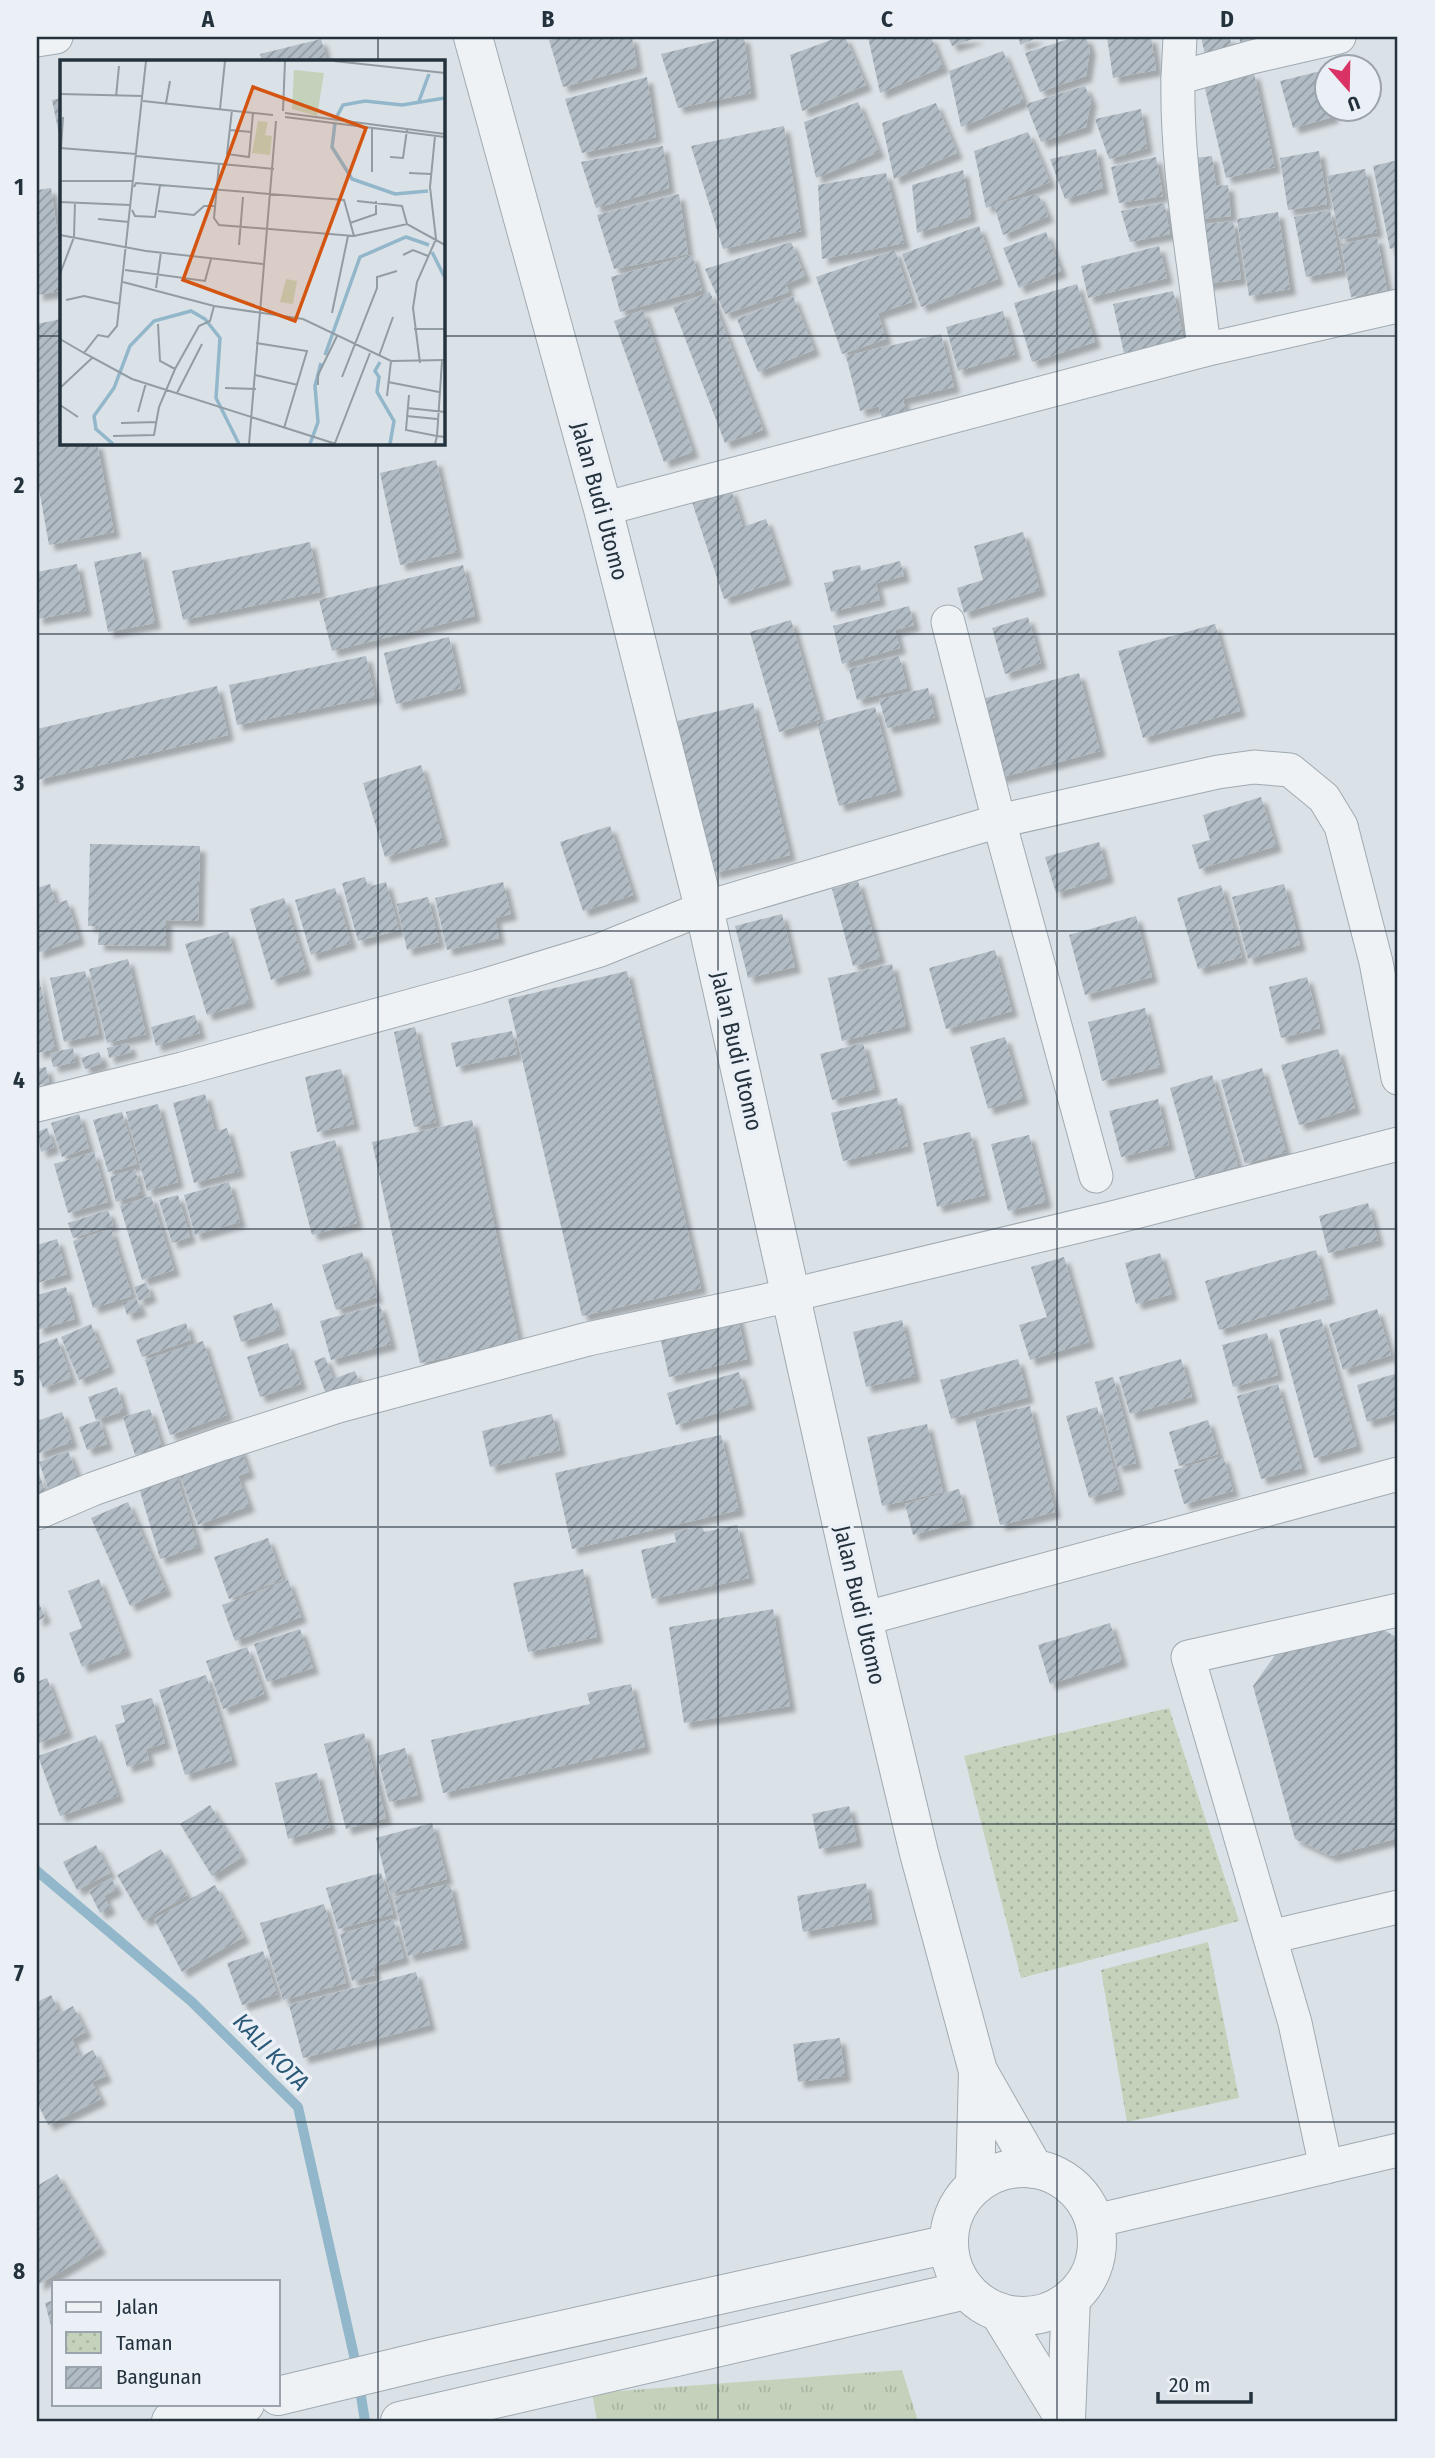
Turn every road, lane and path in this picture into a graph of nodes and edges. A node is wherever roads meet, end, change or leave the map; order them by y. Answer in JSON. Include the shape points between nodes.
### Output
{"nodes":[{"id":1,"x":56,"y":37,"type":"edge"},
{"id":2,"x":473,"y":37,"type":"edge"},
{"id":3,"x":1180,"y":37,"type":"edge"},
{"id":4,"x":1339,"y":37,"type":"edge"},
{"id":5,"x":37,"y":40,"type":"edge"},
{"id":6,"x":1178,"y":78,"type":"junction"},
{"id":7,"x":1398,"y":306,"type":"edge"},
{"id":8,"x":1204,"y":350,"type":"junction"},
{"id":9,"x":603,"y":509,"type":"junction"},
{"id":10,"x":948,"y":622,"type":"dead end"},
{"id":11,"x":999,"y":821,"type":"junction"},
{"id":12,"x":705,"y":908,"type":"junction"},
{"id":13,"x":1387,"y":959,"type":"edge"},
{"id":14,"x":1398,"y":1078,"type":"edge"},
{"id":15,"x":37,"y":1105,"type":"edge"},
{"id":16,"x":1398,"y":1144,"type":"edge"},
{"id":17,"x":1096,"y":1176,"type":"dead end"},
{"id":18,"x":792,"y":1295,"type":"junction"},
{"id":19,"x":1398,"y":1474,"type":"edge"},
{"id":20,"x":37,"y":1513,"type":"edge"},
{"id":21,"x":1398,"y":1610,"type":"edge"},
{"id":22,"x":863,"y":1619,"type":"junction"},
{"id":23,"x":1398,"y":1907,"type":"edge"},
{"id":24,"x":1270,"y":1937,"type":"junction"},
{"id":25,"x":978,"y":2071,"type":"junction"},
{"id":26,"x":1398,"y":2150,"type":"edge"},
{"id":27,"x":1326,"y":2167,"type":"junction"},
{"id":28,"x":1034,"y":2169,"type":"junction"},
{"id":29,"x":975,"y":2185,"type":"junction"},
{"id":30,"x":1095,"y":2221,"type":"junction"},
{"id":31,"x":949,"y":2244,"type":"junction"},
{"id":32,"x":966,"y":2290,"type":"junction"},
{"id":33,"x":1072,"y":2298,"type":"junction"},
{"id":34,"x":999,"y":2312,"type":"junction"},
{"id":35,"x":280,"y":2396,"type":"edge"},
{"id":36,"x":236,"y":2406,"type":"edge"},
{"id":37,"x":1066,"y":2420,"type":"edge"},
{"id":38,"x":171,"y":2421,"type":"edge"},
{"id":39,"x":400,"y":2421,"type":"edge"}],
"edges":[{"from":1,"to":5,"type":"street"},
{"from":2,"to":9,"type":"street","name":"Jalan Budi Utomo"},
{"from":3,"to":6,"type":"street"},
{"from":4,"to":6,"type":"street"},
{"from":6,"to":8,"type":"street","via":[[1179,137]]},
{"from":7,"to":8,"type":"street"},
{"from":8,"to":9,"type":"street"},
{"from":9,"to":12,"type":"street","name":"Jalan Budi Utomo"},
{"from":10,"to":11,"type":"street"},
{"from":11,"to":12,"type":"street"},
{"from":11,"to":13,"type":"street","via":[[1218,772],[1254,767],[1290,771],[1324,798],[1341,826]]},
{"from":11,"to":17,"type":"street"},
{"from":12,"to":15,"type":"street","via":[[600,950],[479,987]]},
{"from":12,"to":18,"type":"street","name":"Jalan Budi Utomo"},
{"from":13,"to":14,"type":"street"},
{"from":16,"to":18,"type":"street"},
{"from":18,"to":20,"type":"street","via":[[588,1339],[338,1406]]},
{"from":18,"to":22,"type":"street","name":"Jalan Budi Utomo"},
{"from":19,"to":22,"type":"street"},
{"from":21,"to":24,"type":"street","via":[[1188,1657]]},
{"from":22,"to":25,"type":"street","name":"Jalan Budi Utomo"},
{"from":23,"to":24,"type":"street"},
{"from":24,"to":27,"type":"street","via":[[1295,2023]]},
{"from":25,"to":28,"type":"street","name":"Jalan Budi Utomo"},
{"from":25,"to":29,"type":"street","name":"Jalan Budi Utomo"},
{"from":26,"to":27,"type":"street"},
{"from":27,"to":30,"type":"street"},
{"from":28,"to":29,"type":"street","via":[[995,2173]]},
{"from":28,"to":30,"type":"street","via":[[1066,2181],[1084,2199]]},
{"from":29,"to":31,"type":"street","via":[[951,2222]]},
{"from":30,"to":33,"type":"street","via":[[1097,2255],[1092,2271]]},
{"from":31,"to":32,"type":"street","via":[[953,2268]]},
{"from":31,"to":35,"type":"street"},
{"from":32,"to":34,"type":"street"},
{"from":32,"to":39,"type":"street"},
{"from":33,"to":34,"type":"street","via":[[1037,2314]]},
{"from":33,"to":37,"type":"street"},
{"from":34,"to":37,"type":"street"},
{"from":36,"to":38,"type":"street"}]}
